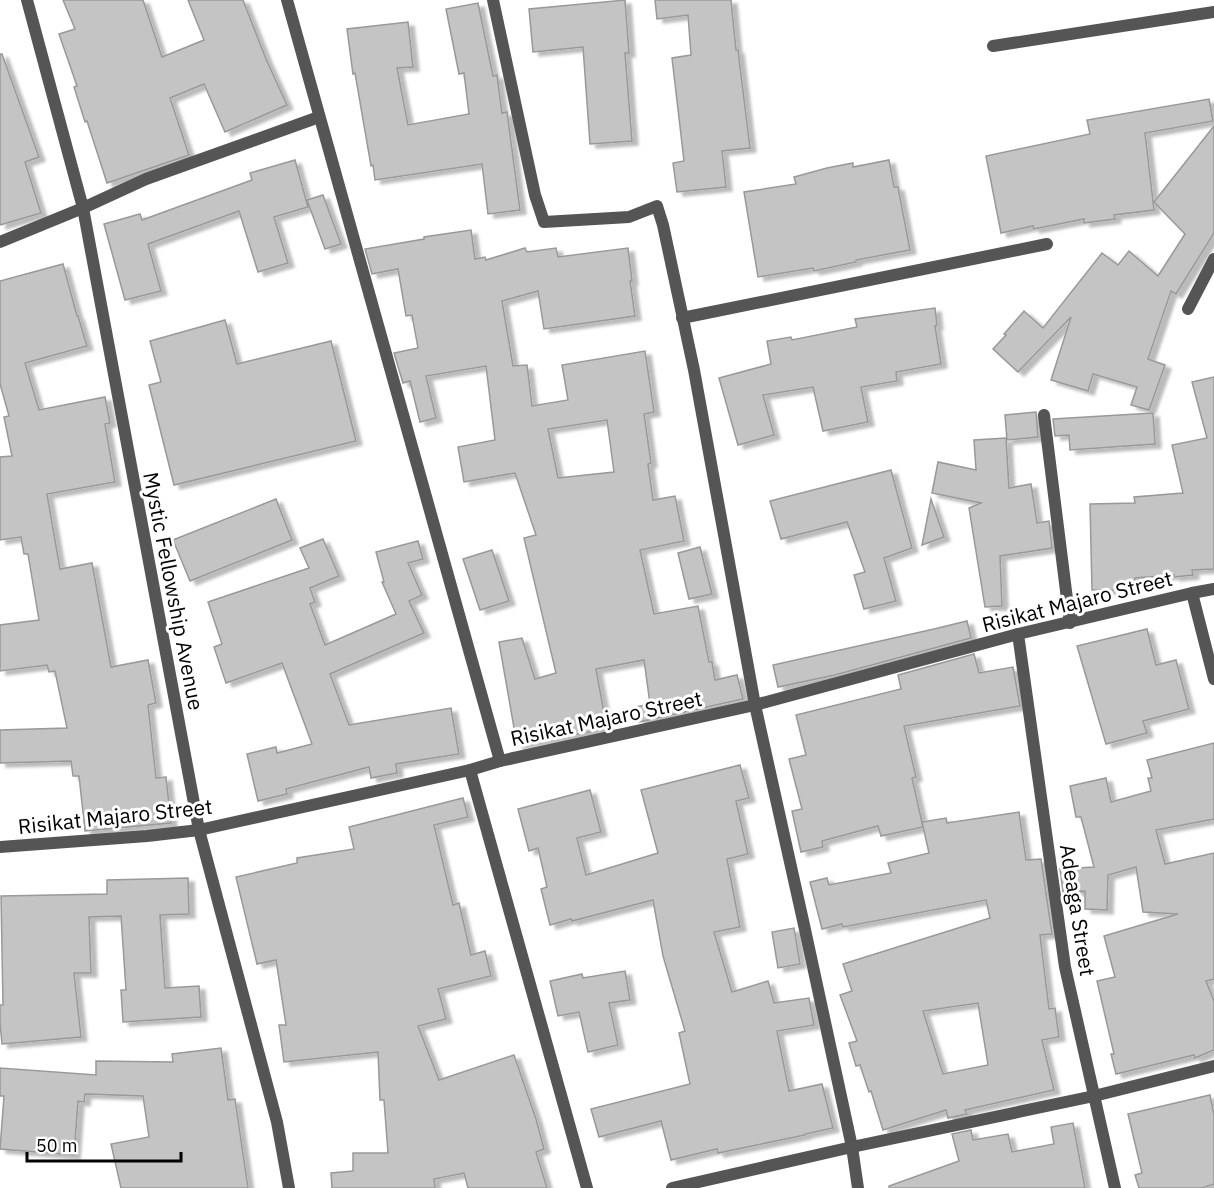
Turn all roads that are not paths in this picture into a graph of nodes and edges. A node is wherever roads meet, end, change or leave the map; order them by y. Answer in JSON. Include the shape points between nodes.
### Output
{"nodes":[{"id":1,"x":27,"y":0,"type":"edge"},
{"id":2,"x":287,"y":0,"type":"edge"},
{"id":3,"x":493,"y":0,"type":"edge"},
{"id":4,"x":1214,"y":12,"type":"edge"},
{"id":5,"x":993,"y":46,"type":"dead end"},
{"id":6,"x":320,"y":117,"type":"junction"},
{"id":7,"x":83,"y":208,"type":"junction"},
{"id":8,"x":0,"y":242,"type":"edge"},
{"id":9,"x":1047,"y":244,"type":"dead end"},
{"id":10,"x":1214,"y":259,"type":"edge"},
{"id":11,"x":1188,"y":309,"type":"dead end"},
{"id":12,"x":682,"y":318,"type":"junction"},
{"id":13,"x":1044,"y":415,"type":"dead end"},
{"id":14,"x":1214,"y":590,"type":"edge"},
{"id":15,"x":1192,"y":593,"type":"junction"},
{"id":16,"x":1070,"y":623,"type":"junction"},
{"id":17,"x":1018,"y":634,"type":"junction"},
{"id":18,"x":1214,"y":679,"type":"edge"},
{"id":19,"x":755,"y":705,"type":"junction"},
{"id":20,"x":500,"y":761,"type":"junction"},
{"id":21,"x":470,"y":770,"type":"junction"},
{"id":22,"x":199,"y":830,"type":"junction"},
{"id":23,"x":0,"y":847,"type":"edge"},
{"id":24,"x":1214,"y":1066,"type":"edge"},
{"id":25,"x":1095,"y":1096,"type":"junction"},
{"id":26,"x":852,"y":1147,"type":"junction"},
{"id":27,"x":289,"y":1188,"type":"edge"},
{"id":28,"x":587,"y":1188,"type":"edge"},
{"id":29,"x":672,"y":1188,"type":"edge"},
{"id":30,"x":858,"y":1188,"type":"edge"},
{"id":31,"x":1115,"y":1188,"type":"edge"}],
"edges":[{"from":1,"to":7,"type":"street","name":"Mystic Fellowship Avenue"},
{"from":2,"to":6,"type":"street"},
{"from":3,"to":12,"type":"street","via":[[544,222],[629,217],[657,206]]},
{"from":4,"to":5,"type":"street"},
{"from":6,"to":7,"type":"street","via":[[146,179]]},
{"from":6,"to":20,"type":"street"},
{"from":7,"to":8,"type":"street"},
{"from":7,"to":22,"type":"street","name":"Mystic Fellowship Avenue"},
{"from":9,"to":12,"type":"street"},
{"from":10,"to":11,"type":"street"},
{"from":12,"to":19,"type":"street"},
{"from":13,"to":16,"type":"street"},
{"from":14,"to":15,"type":"street","name":"Risikat Majaro Street"},
{"from":15,"to":16,"type":"street","name":"Risikat Majaro Street"},
{"from":15,"to":18,"type":"street"},
{"from":16,"to":17,"type":"street","name":"Risikat Majaro Street"},
{"from":17,"to":19,"type":"street","name":"Risikat Majaro Street"},
{"from":17,"to":25,"type":"street","name":"Adeaga Street","via":[[1065,967]]},
{"from":19,"to":20,"type":"street","name":"Risikat Majaro Street"},
{"from":19,"to":26,"type":"street"},
{"from":20,"to":21,"type":"street","name":"Risikat Majaro Street"},
{"from":21,"to":22,"type":"street","name":"Risikat Majaro Street"},
{"from":21,"to":28,"type":"street"},
{"from":22,"to":23,"type":"street","name":"Risikat Majaro Street"},
{"from":22,"to":27,"type":"street","name":"Mystic Fellowship Avenue","via":[[276,1122]]},
{"from":24,"to":25,"type":"street"},
{"from":25,"to":26,"type":"street"},
{"from":25,"to":31,"type":"street","name":"Adeaga Street"},
{"from":26,"to":29,"type":"street"},
{"from":26,"to":30,"type":"street"}]}
